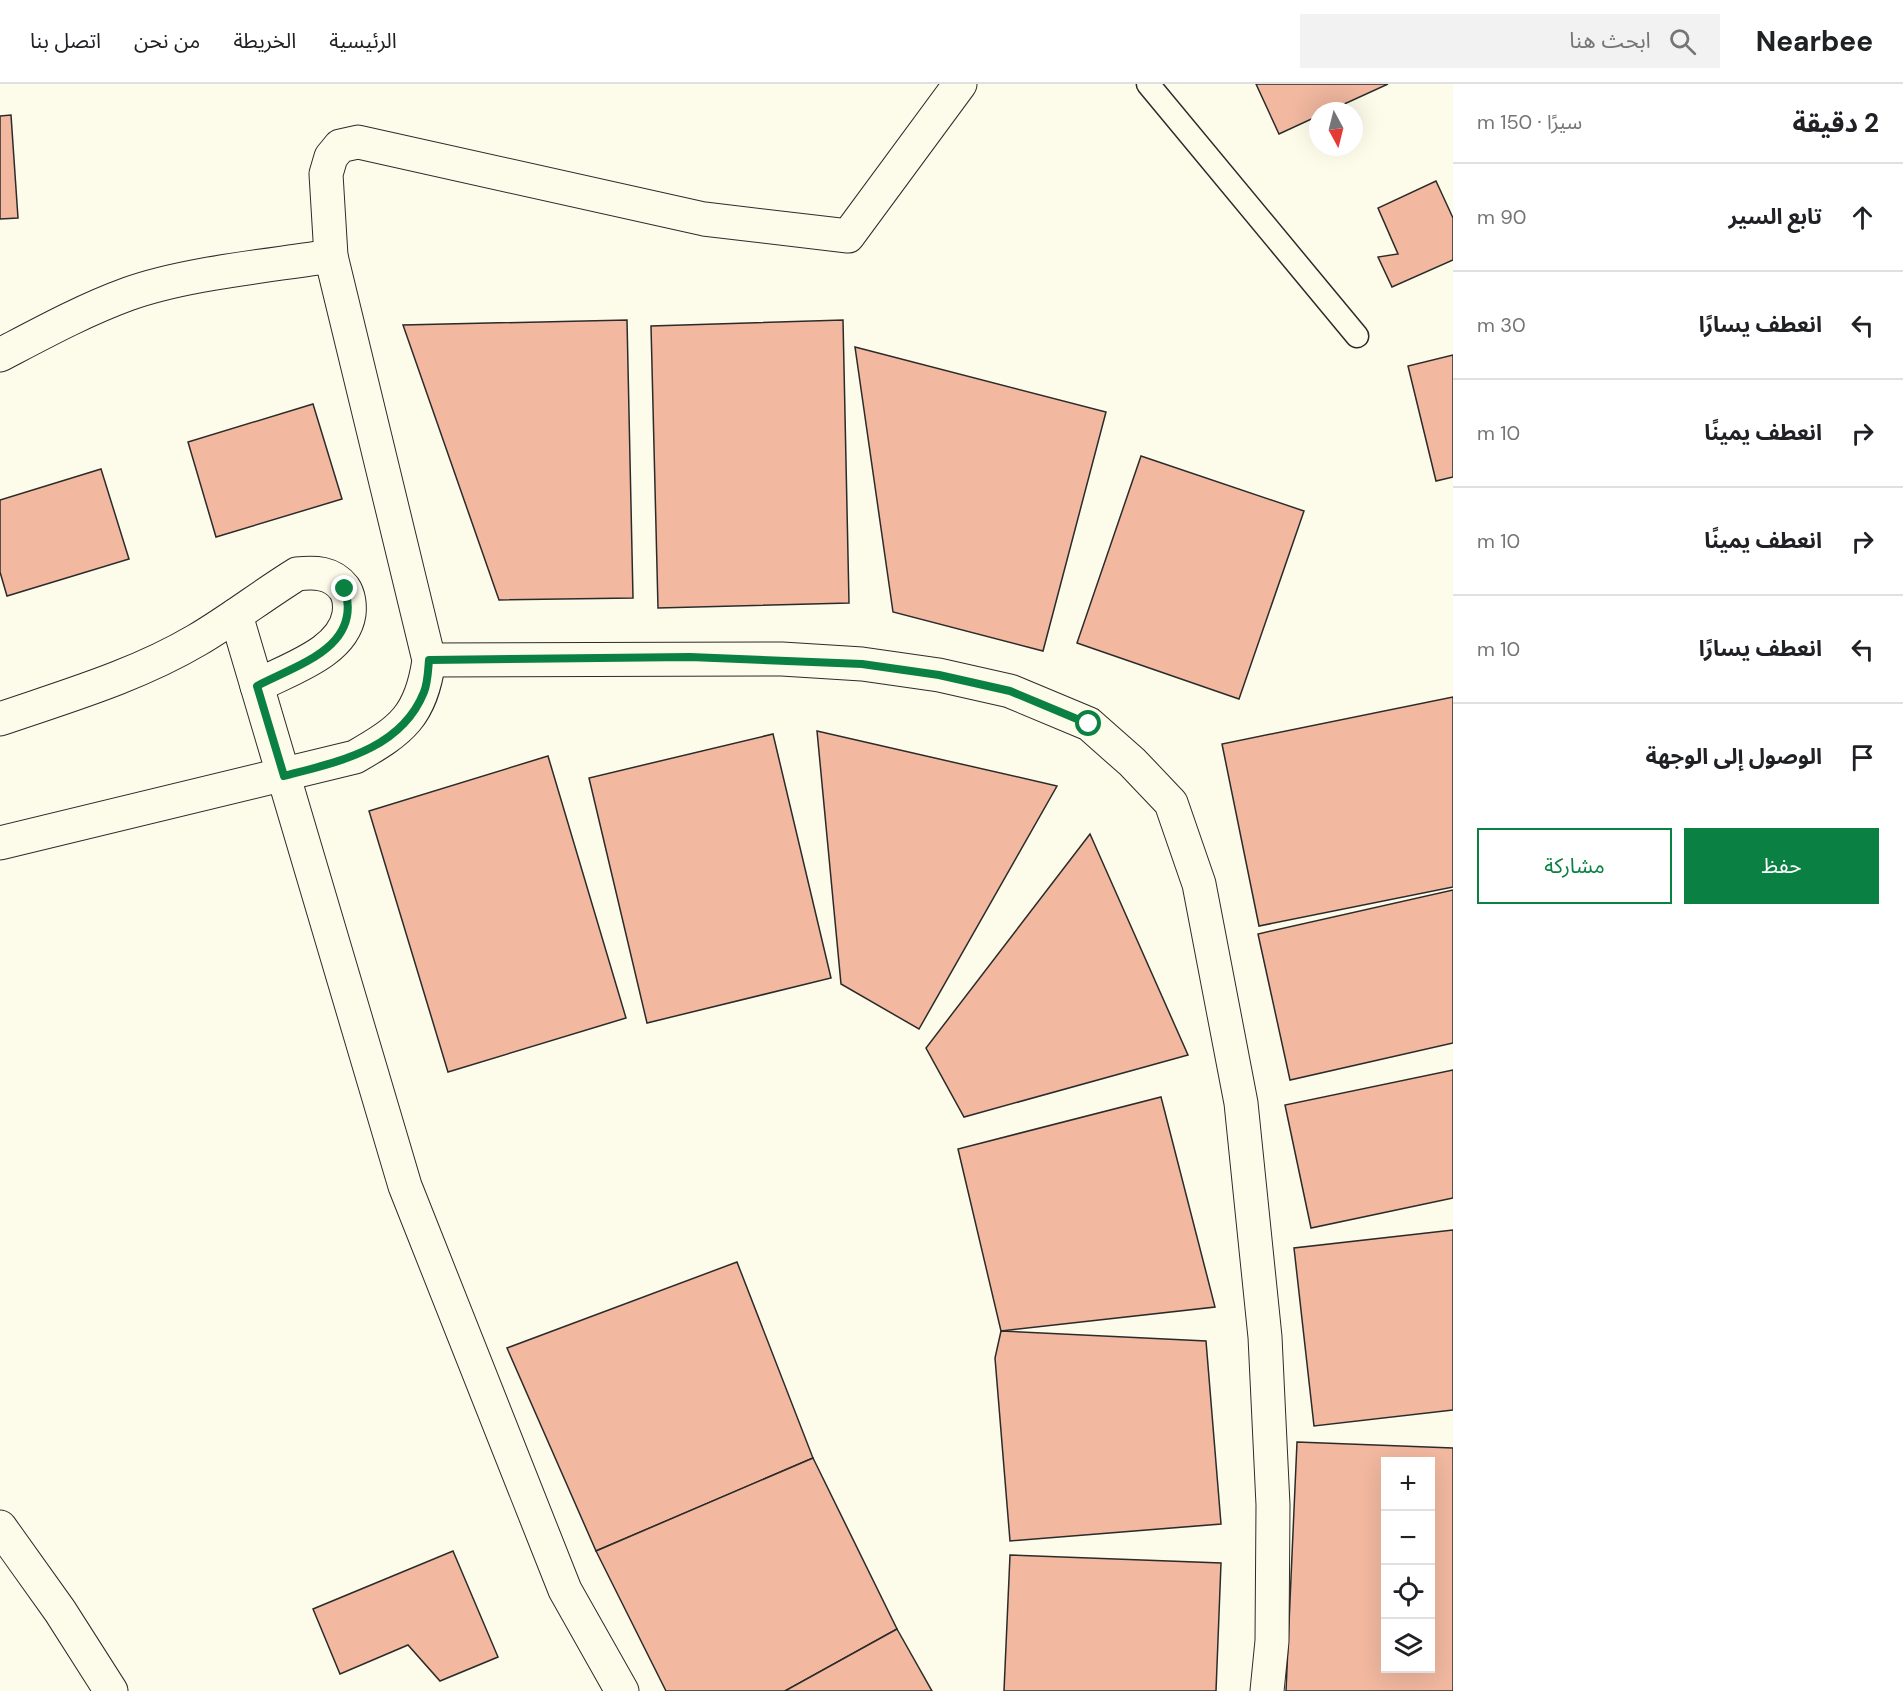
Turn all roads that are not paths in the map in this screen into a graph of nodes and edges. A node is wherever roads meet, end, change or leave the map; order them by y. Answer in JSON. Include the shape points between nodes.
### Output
{"nodes":[{"id":1,"x":960,"y":84,"type":"edge"},
{"id":2,"x":1148,"y":84,"type":"edge"},
{"id":3,"x":331,"y":256,"type":"junction"},
{"id":4,"x":1357,"y":336,"type":"dead end"},
{"id":5,"x":0,"y":355,"type":"edge"},
{"id":6,"x":236,"y":615,"type":"junction"},
{"id":7,"x":429,"y":660,"type":"junction"},
{"id":8,"x":257,"y":686,"type":"junction"},
{"id":9,"x":0,"y":719,"type":"edge"},
{"id":10,"x":284,"y":776,"type":"junction"},
{"id":11,"x":0,"y":843,"type":"edge"},
{"id":12,"x":0,"y":1527,"type":"edge"},
{"id":13,"x":111,"y":1691,"type":"edge"},
{"id":14,"x":622,"y":1691,"type":"edge"},
{"id":15,"x":1267,"y":1691,"type":"edge"}],
"edges":[{"from":1,"to":3,"type":"street","via":[[848,236],[705,219],[353,142],[340,146],[331,157],[326,174]]},
{"from":2,"to":4,"type":"lane"},
{"from":3,"to":5,"type":"street","via":[[129,293]]},
{"from":3,"to":7,"type":"street"},
{"from":6,"to":8,"type":"street"},
{"from":6,"to":8,"type":"street","via":[[297,574],[316,572],[334,579],[345,589],[350,606],[347,624],[338,640]]},
{"from":6,"to":9,"type":"street","via":[[147,666]]},
{"from":7,"to":10,"type":"street","via":[[424,691],[409,717],[389,737],[355,757]]},
{"from":7,"to":15,"type":"street","via":[[782,659],[862,664],[939,675],[1010,691],[1089,724],[1171,803],[1199,884],[1241,1103],[1265,1337],[1273,1505],[1272,1641]]},
{"from":8,"to":10,"type":"street"},
{"from":10,"to":11,"type":"street"},
{"from":10,"to":14,"type":"street","via":[[405,1186],[565,1590]]},
{"from":12,"to":13,"type":"street"}]}
